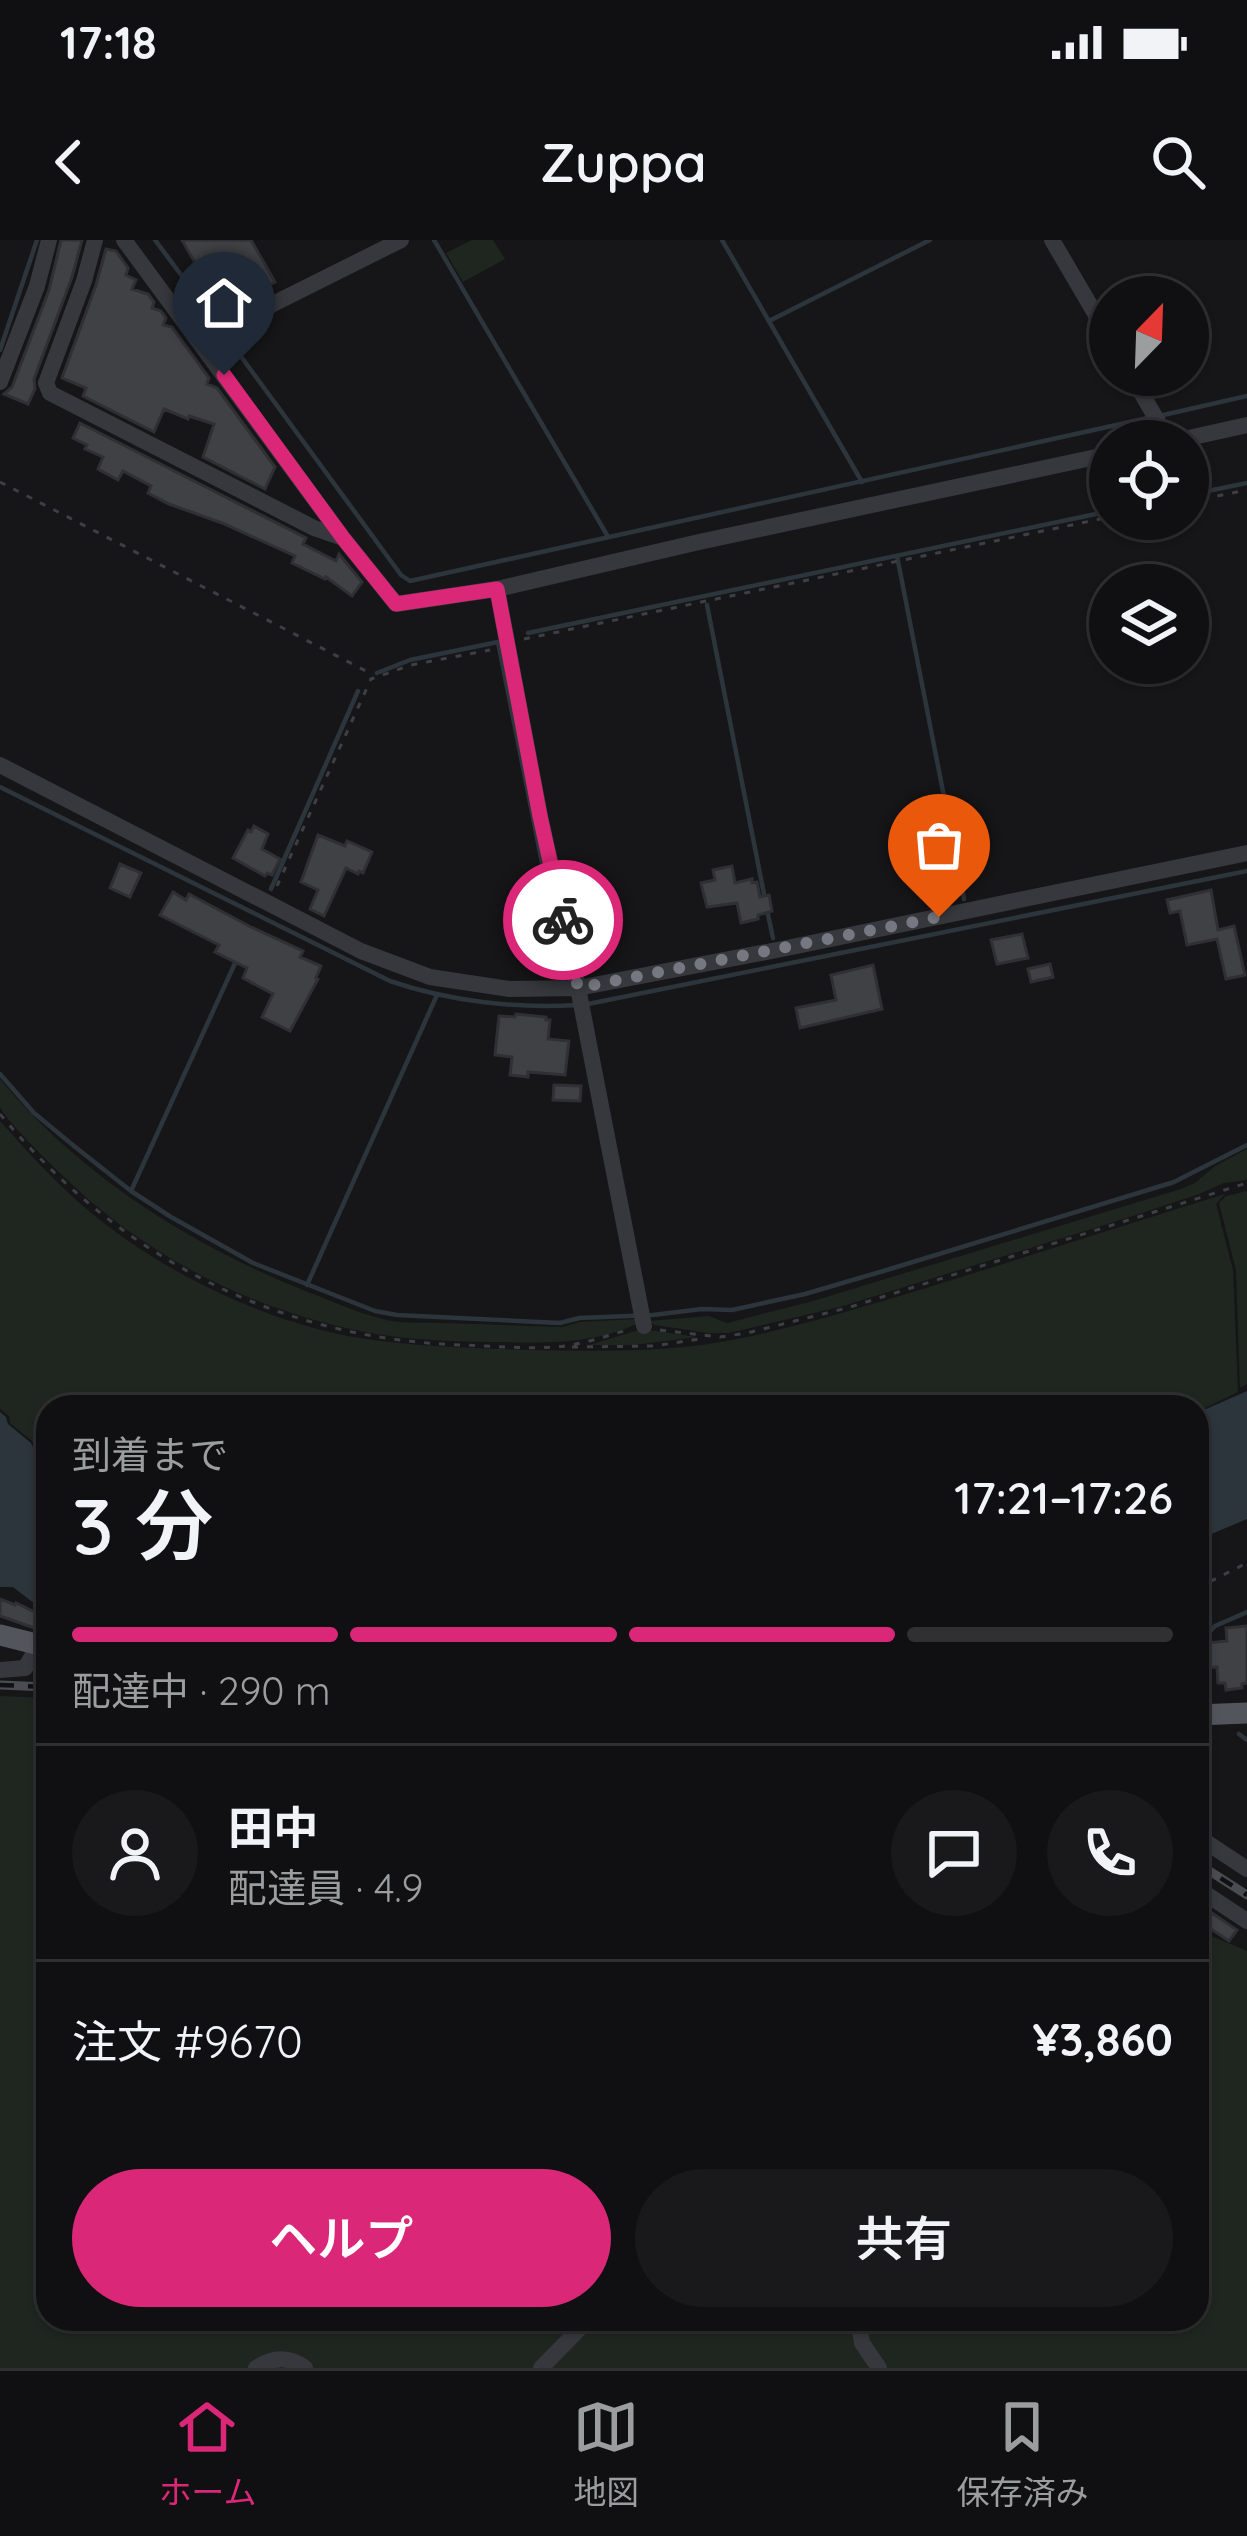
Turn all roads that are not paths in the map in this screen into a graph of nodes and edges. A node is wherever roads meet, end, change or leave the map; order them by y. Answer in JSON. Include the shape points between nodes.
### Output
{"nodes":[{"id":1,"x":49,"y":240,"type":"edge"},
{"id":2,"x":95,"y":240,"type":"edge"},
{"id":3,"x":124,"y":240,"type":"edge"},
{"id":4,"x":400,"y":240,"type":"edge"},
{"id":5,"x":1052,"y":240,"type":"edge"},
{"id":6,"x":1089,"y":304,"type":"edge"},
{"id":7,"x":199,"y":341,"type":"junction"},
{"id":8,"x":0,"y":382,"type":"edge"},
{"id":9,"x":1247,"y":425,"type":"edge"},
{"id":10,"x":1209,"y":433,"type":"edge"},
{"id":11,"x":1089,"y":458,"type":"edge"},
{"id":12,"x":343,"y":538,"type":"junction"},
{"id":13,"x":497,"y":589,"type":"junction"},
{"id":14,"x":0,"y":765,"type":"edge"},
{"id":15,"x":1247,"y":853,"type":"edge"},
{"id":16,"x":580,"y":1000,"type":"junction"},
{"id":17,"x":643,"y":1319,"type":"road end"},
{"id":18,"x":0,"y":1635,"type":"edge"},
{"id":19,"x":36,"y":1644,"type":"edge"},
{"id":20,"x":36,"y":1655,"type":"edge"},
{"id":21,"x":0,"y":1670,"type":"edge"},
{"id":22,"x":1247,"y":1713,"type":"edge"},
{"id":23,"x":1209,"y":1715,"type":"edge"},
{"id":24,"x":1209,"y":1844,"type":"edge"},
{"id":25,"x":1247,"y":1869,"type":"edge"},
{"id":26,"x":1209,"y":1896,"type":"edge"},
{"id":27,"x":1247,"y":1921,"type":"edge"},
{"id":28,"x":578,"y":2331,"type":"edge"},
{"id":29,"x":860,"y":2331,"type":"edge"},
{"id":30,"x":256,"y":2368,"type":"edge"},
{"id":31,"x":305,"y":2368,"type":"edge"},
{"id":32,"x":541,"y":2368,"type":"edge"},
{"id":33,"x":879,"y":2368,"type":"edge"}],
"edges":[{"from":1,"to":8,"type":"street"},
{"from":2,"to":12,"type":"street","via":[[46,383],[50,393]]},
{"from":3,"to":7,"type":"street"},
{"from":4,"to":7,"type":"street"},
{"from":5,"to":6,"type":"street"},
{"from":7,"to":12,"type":"street"},
{"from":9,"to":10,"type":"street"},
{"from":11,"to":13,"type":"street"},
{"from":12,"to":13,"type":"street","via":[[396,604]]},
{"from":13,"to":16,"type":"street","via":[[502,645]]},
{"from":14,"to":16,"type":"street","via":[[361,951],[430,977]]},
{"from":15,"to":16,"type":"street"},
{"from":16,"to":17,"type":"street"},
{"from":18,"to":19,"type":"main road"},
{"from":20,"to":21,"type":"street","via":[[25,1668]]},
{"from":22,"to":23,"type":"main road"},
{"from":24,"to":25,"type":"street"},
{"from":26,"to":27,"type":"street"},
{"from":28,"to":32,"type":"street"},
{"from":29,"to":33,"type":"street"},
{"from":30,"to":31,"type":"street","via":[[294,2360]]}]}
